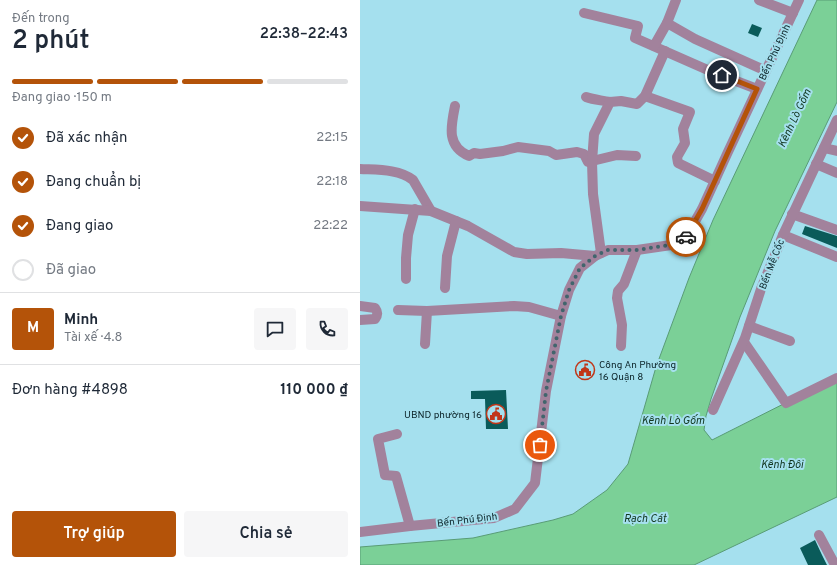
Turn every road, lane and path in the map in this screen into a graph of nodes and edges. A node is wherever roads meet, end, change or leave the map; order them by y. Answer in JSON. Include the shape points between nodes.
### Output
{"nodes":[{"id":1,"x":676,"y":0,"type":"edge"},
{"id":2,"x":759,"y":0,"type":"edge"},
{"id":3,"x":799,"y":0,"type":"edge"},
{"id":4,"x":584,"y":13,"type":"dead end"},
{"id":5,"x":792,"y":13,"type":"junction"},
{"id":6,"x":667,"y":22,"type":"junction"},
{"id":7,"x":654,"y":46,"type":"junction"},
{"id":8,"x":665,"y":51,"type":"junction"},
{"id":9,"x":766,"y":71,"type":"junction"},
{"id":10,"x":757,"y":89,"type":"junction"},
{"id":11,"x":645,"y":96,"type":"junction"},
{"id":12,"x":586,"y":97,"type":"dead end"},
{"id":13,"x":610,"y":102,"type":"junction"},
{"id":14,"x":455,"y":106,"type":"dead end"},
{"id":15,"x":837,"y":120,"type":"edge"},
{"id":16,"x":824,"y":148,"type":"junction"},
{"id":17,"x":837,"y":152,"type":"edge"},
{"id":18,"x":636,"y":156,"type":"dead end"},
{"id":19,"x":592,"y":162,"type":"junction"},
{"id":20,"x":816,"y":164,"type":"junction"},
{"id":21,"x":360,"y":169,"type":"edge"},
{"id":22,"x":837,"y":173,"type":"edge"},
{"id":23,"x":715,"y":181,"type":"junction"},
{"id":24,"x":360,"y":206,"type":"edge"},
{"id":25,"x":415,"y":209,"type":"junction"},
{"id":26,"x":431,"y":211,"type":"junction"},
{"id":27,"x":792,"y":214,"type":"junction"},
{"id":28,"x":456,"y":221,"type":"junction"},
{"id":29,"x":837,"y":230,"type":"edge"},
{"id":30,"x":782,"y":235,"type":"junction"},
{"id":31,"x":636,"y":250,"type":"junction"},
{"id":32,"x":598,"y":254,"type":"junction"},
{"id":33,"x":837,"y":257,"type":"edge"},
{"id":34,"x":406,"y":280,"type":"dead end"},
{"id":35,"x":445,"y":288,"type":"dead end"},
{"id":36,"x":360,"y":306,"type":"edge"},
{"id":37,"x":398,"y":310,"type":"dead end"},
{"id":38,"x":427,"y":311,"type":"junction"},
{"id":39,"x":561,"y":316,"type":"junction"},
{"id":40,"x":360,"y":320,"type":"edge"},
{"id":41,"x":749,"y":326,"type":"junction"},
{"id":42,"x":790,"y":340,"type":"dead end"},
{"id":43,"x":744,"y":342,"type":"junction"},
{"id":44,"x":425,"y":344,"type":"dead end"},
{"id":45,"x":621,"y":346,"type":"dead end"},
{"id":46,"x":837,"y":378,"type":"edge"},
{"id":47,"x":713,"y":410,"type":"dead end"},
{"id":48,"x":397,"y":434,"type":"dead end"},
{"id":49,"x":410,"y":526,"type":"junction"},
{"id":50,"x":360,"y":532,"type":"edge"},
{"id":51,"x":820,"y":535,"type":"dead end"},
{"id":52,"x":835,"y":565,"type":"edge"}],
"edges":[{"from":1,"to":6,"type":"street"},
{"from":2,"to":5,"type":"street"},
{"from":3,"to":5,"type":"street","name":"Bến Phú Định"},
{"from":4,"to":7,"type":"street","via":[[638,26],[635,38]]},
{"from":5,"to":9,"type":"street","name":"Bến Phú Định"},
{"from":6,"to":7,"type":"street"},
{"from":6,"to":9,"type":"street","via":[[695,39]]},
{"from":7,"to":8,"type":"street"},
{"from":8,"to":10,"type":"street"},
{"from":8,"to":11,"type":"street"},
{"from":9,"to":10,"type":"street","name":"Bến Phú Định"},
{"from":10,"to":23,"type":"street","name":"Bến Phú Định"},
{"from":11,"to":13,"type":"street","via":[[637,104]]},
{"from":11,"to":23,"type":"street","via":[[690,112],[683,130],[685,143],[677,161]]},
{"from":12,"to":13,"type":"street"},
{"from":13,"to":19,"type":"street","via":[[594,134]]},
{"from":14,"to":19,"type":"street","via":[[451,129],[453,140],[459,150],[469,156],[474,153],[518,147],[549,151],[556,155],[577,152],[584,154],[588,162]]},
{"from":15,"to":16,"type":"street","name":"Bến Mễ Cốc"},
{"from":16,"to":17,"type":"street"},
{"from":16,"to":20,"type":"street","name":"Bến Mễ Cốc"},
{"from":18,"to":19,"type":"street","via":[[617,155]]},
{"from":19,"to":32,"type":"street"},
{"from":20,"to":22,"type":"street"},
{"from":20,"to":27,"type":"street","name":"Bến Mễ Cốc"},
{"from":21,"to":26,"type":"street","via":[[401,173],[410,177]]},
{"from":23,"to":31,"type":"street","name":"Bến Phú Định","via":[[685,239],[678,244]]},
{"from":24,"to":25,"type":"street"},
{"from":25,"to":26,"type":"street"},
{"from":25,"to":34,"type":"street","via":[[408,235]]},
{"from":26,"to":28,"type":"street"},
{"from":27,"to":29,"type":"street"},
{"from":27,"to":30,"type":"street","name":"Bến Mễ Cốc"},
{"from":28,"to":32,"type":"street","via":[[514,252]]},
{"from":28,"to":35,"type":"street","via":[[447,256]]},
{"from":30,"to":33,"type":"street"},
{"from":30,"to":41,"type":"street","name":"Bến Mễ Cốc"},
{"from":31,"to":32,"type":"street","name":"Bến Phú Định","via":[[608,250]]},
{"from":31,"to":45,"type":"street","via":[[617,298],[622,325]]},
{"from":32,"to":39,"type":"street","name":"Bến Phú Định","via":[[580,268],[569,290]]},
{"from":36,"to":40,"type":"street","via":[[375,308],[377,316],[375,319]]},
{"from":37,"to":38,"type":"street"},
{"from":38,"to":39,"type":"street","via":[[514,306],[529,307]]},
{"from":38,"to":44,"type":"street"},
{"from":39,"to":49,"type":"street","name":"Bến Phú Định","via":[[546,391],[535,483],[514,509],[494,518]]},
{"from":41,"to":42,"type":"street"},
{"from":41,"to":43,"type":"street","name":"Bến Mễ Cốc"},
{"from":43,"to":46,"type":"street","via":[[786,403]]},
{"from":43,"to":47,"type":"street","name":"Bến Mễ Cốc"},
{"from":48,"to":49,"type":"street","via":[[378,439],[385,475],[396,476]]},
{"from":49,"to":50,"type":"street","name":"Bến Phú Định"},
{"from":51,"to":52,"type":"street"}]}
